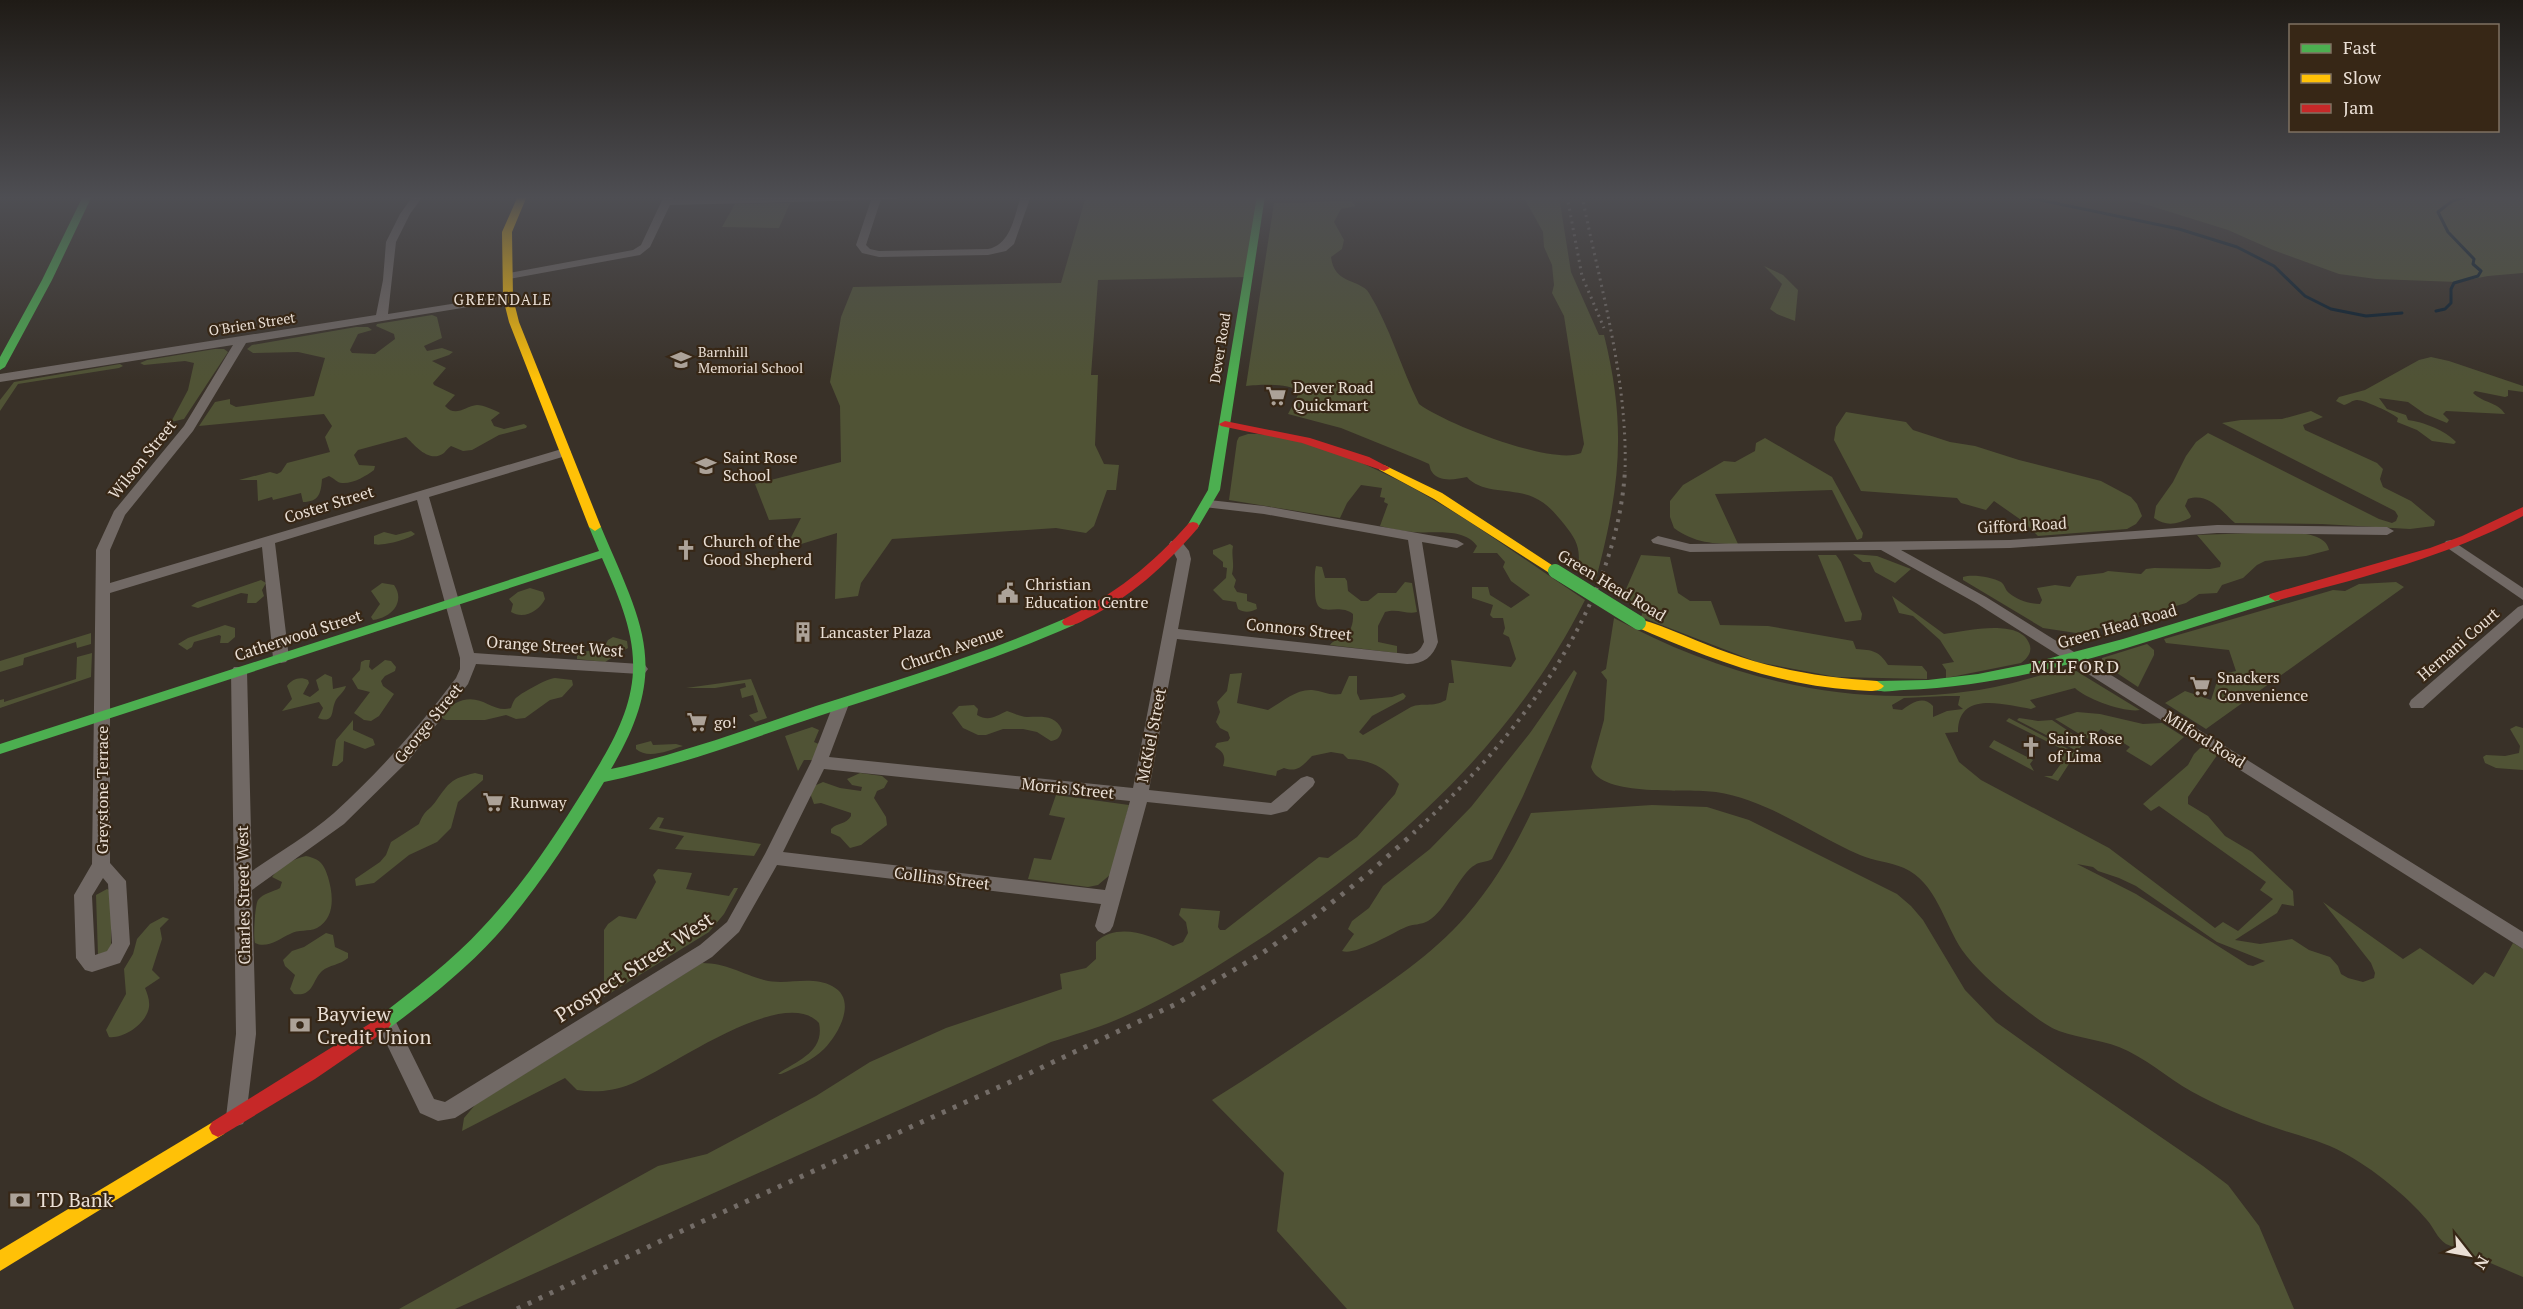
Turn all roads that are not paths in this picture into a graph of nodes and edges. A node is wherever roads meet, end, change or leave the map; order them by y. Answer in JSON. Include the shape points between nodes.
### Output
{"nodes":[{"id":1,"x":58,"y":257,"type":"edge"},
{"id":2,"x":390,"y":257,"type":"edge"},
{"id":3,"x":508,"y":257,"type":"edge"},
{"id":4,"x":613,"y":257,"type":"edge"},
{"id":5,"x":1251,"y":257,"type":"edge"},
{"id":6,"x":509,"y":276,"type":"junction"},
{"id":7,"x":508,"y":298,"type":"junction"},
{"id":8,"x":381,"y":319,"type":"junction"},
{"id":9,"x":241,"y":341,"type":"junction"},
{"id":10,"x":0,"y":368,"type":"edge"},
{"id":11,"x":0,"y":378,"type":"edge"},
{"id":12,"x":1225,"y":424,"type":"junction"},
{"id":13,"x":565,"y":452,"type":"junction"},
{"id":14,"x":422,"y":494,"type":"junction"},
{"id":15,"x":1209,"y":504,"type":"junction"},
{"id":16,"x":2523,"y":511,"type":"edge"},
{"id":17,"x":2387,"y":531,"type":"dead end"},
{"id":18,"x":1414,"y":537,"type":"junction"},
{"id":19,"x":268,"y":540,"type":"junction"},
{"id":20,"x":1658,"y":540,"type":"dead end"},
{"id":21,"x":1176,"y":544,"type":"junction"},
{"id":22,"x":1457,"y":544,"type":"dead end"},
{"id":23,"x":2451,"y":544,"type":"junction"},
{"id":24,"x":1882,"y":545,"type":"junction"},
{"id":25,"x":605,"y":553,"type":"junction"},
{"id":26,"x":103,"y":590,"type":"junction"},
{"id":27,"x":2523,"y":595,"type":"edge"},
{"id":28,"x":453,"y":602,"type":"junction"},
{"id":29,"x":2523,"y":610,"type":"edge"},
{"id":30,"x":1170,"y":633,"type":"junction"},
{"id":31,"x":2073,"y":657,"type":"junction"},
{"id":32,"x":281,"y":658,"type":"junction"},
{"id":33,"x":468,"y":658,"type":"junction"},
{"id":34,"x":640,"y":669,"type":"junction"},
{"id":35,"x":239,"y":671,"type":"junction"},
{"id":36,"x":841,"y":704,"type":"junction"},
{"id":37,"x":2417,"y":704,"type":"dead end"},
{"id":38,"x":102,"y":716,"type":"junction"},
{"id":39,"x":0,"y":749,"type":"edge"},
{"id":40,"x":819,"y":762,"type":"junction"},
{"id":41,"x":599,"y":777,"type":"junction"},
{"id":42,"x":1307,"y":782,"type":"dead end"},
{"id":43,"x":1140,"y":796,"type":"junction"},
{"id":44,"x":772,"y":858,"type":"junction"},
{"id":45,"x":101,"y":864,"type":"junction"},
{"id":46,"x":243,"y":887,"type":"junction"},
{"id":47,"x":1111,"y":898,"type":"junction"},
{"id":48,"x":1104,"y":926,"type":"dead end"},
{"id":49,"x":2523,"y":941,"type":"edge"},
{"id":50,"x":386,"y":1022,"type":"junction"},
{"id":51,"x":236,"y":1117,"type":"junction"},
{"id":52,"x":0,"y":1261,"type":"edge"}],
"edges":[{"from":1,"to":10,"type":"main road"},
{"from":2,"to":8,"type":"street"},
{"from":3,"to":6,"type":"main road"},
{"from":4,"to":6,"type":"street"},
{"from":5,"to":12,"type":"main road","name":"Dever Road"},
{"from":6,"to":7,"type":"main road"},
{"from":7,"to":8,"type":"street","name":"O'Brien Street"},
{"from":7,"to":13,"type":"main road"},
{"from":8,"to":9,"type":"street","name":"O'Brien Street"},
{"from":9,"to":11,"type":"street","name":"O'Brien Street"},
{"from":9,"to":26,"type":"street","name":"Wilson Street","via":[[189,428],[116,520],[103,550]]},
{"from":12,"to":15,"type":"main road","name":"Dever Road"},
{"from":12,"to":31,"type":"main road","name":"Green Head Road","bridge":true,"via":[[1302,437],[1383,465],[1436,493],[1639,623],[1695,648],[1758,669],[1863,686],[1928,686],[1991,677]]},
{"from":13,"to":14,"type":"street","name":"Coster Street"},
{"from":13,"to":25,"type":"main road"},
{"from":14,"to":19,"type":"street","name":"Coster Street"},
{"from":14,"to":28,"type":"street"},
{"from":15,"to":18,"type":"street"},
{"from":15,"to":21,"type":"main road","name":"Church Avenue"},
{"from":16,"to":23,"type":"main road","name":"Green Head Road"},
{"from":17,"to":24,"type":"street","name":"Gifford Road","via":[[2217,529],[2010,544]]},
{"from":18,"to":22,"type":"street"},
{"from":18,"to":30,"type":"street","name":"Connors Street","via":[[1431,642],[1423,656],[1407,659]]},
{"from":19,"to":26,"type":"street","name":"Coster Street"},
{"from":19,"to":32,"type":"street"},
{"from":20,"to":24,"type":"street","name":"Gifford Road","via":[[1693,548]]},
{"from":21,"to":30,"type":"street","name":"McKiel Street","via":[[1184,559]]},
{"from":21,"to":36,"type":"main road","name":"Church Avenue","via":[[1114,597],[1060,627]]},
{"from":23,"to":27,"type":"street"},
{"from":23,"to":31,"type":"main road","name":"Green Head Road"},
{"from":24,"to":31,"type":"street","name":"Milford Road"},
{"from":25,"to":28,"type":"main road","name":"Catherwood Street"},
{"from":25,"to":34,"type":"main road","via":[[628,611]]},
{"from":26,"to":38,"type":"street","name":"Wilson Street"},
{"from":28,"to":32,"type":"main road","name":"Catherwood Street"},
{"from":28,"to":33,"type":"street"},
{"from":29,"to":37,"type":"street","name":"Hernani Court"},
{"from":30,"to":43,"type":"street","name":"McKiel Street"},
{"from":31,"to":49,"type":"street","name":"Milford Road"},
{"from":32,"to":35,"type":"main road","name":"Catherwood Street"},
{"from":33,"to":34,"type":"street","name":"Orange Street West"},
{"from":33,"to":46,"type":"street","name":"George Street","via":[[463,680],[403,756],[344,814]]},
{"from":34,"to":41,"type":"main road","via":[[627,725]]},
{"from":35,"to":38,"type":"main road","name":"Catherwood Street"},
{"from":35,"to":46,"type":"street","name":"Charles Street West"},
{"from":36,"to":40,"type":"street","name":"Prospect Street West"},
{"from":36,"to":41,"type":"main road","name":"Church Avenue","via":[[639,770]]},
{"from":38,"to":39,"type":"main road","name":"Catherwood Street"},
{"from":38,"to":45,"type":"street","name":"Greystone Terrace"},
{"from":40,"to":43,"type":"street","name":"Morris Street"},
{"from":40,"to":44,"type":"street","name":"Prospect Street West"},
{"from":41,"to":50,"type":"main road","via":[[554,847],[495,923],[450,969]]},
{"from":42,"to":43,"type":"street","name":"Morris Street","via":[[1275,809]]},
{"from":43,"to":47,"type":"street","name":"McKiel Street"},
{"from":44,"to":47,"type":"street","name":"Collins Street"},
{"from":44,"to":50,"type":"street","name":"Prospect Street West","via":[[733,927],[706,951],[448,1111],[438,1112],[427,1106]]},
{"from":45,"to":45,"type":"street","name":"Greystone Terrace","via":[[83,894],[85,958],[92,964],[113,957],[121,944],[117,881]]},
{"from":46,"to":51,"type":"street","name":"Charles Street West","via":[[246,1035]]},
{"from":47,"to":48,"type":"street","name":"McKiel Street"},
{"from":50,"to":51,"type":"main road"},
{"from":51,"to":52,"type":"main road"}]}
